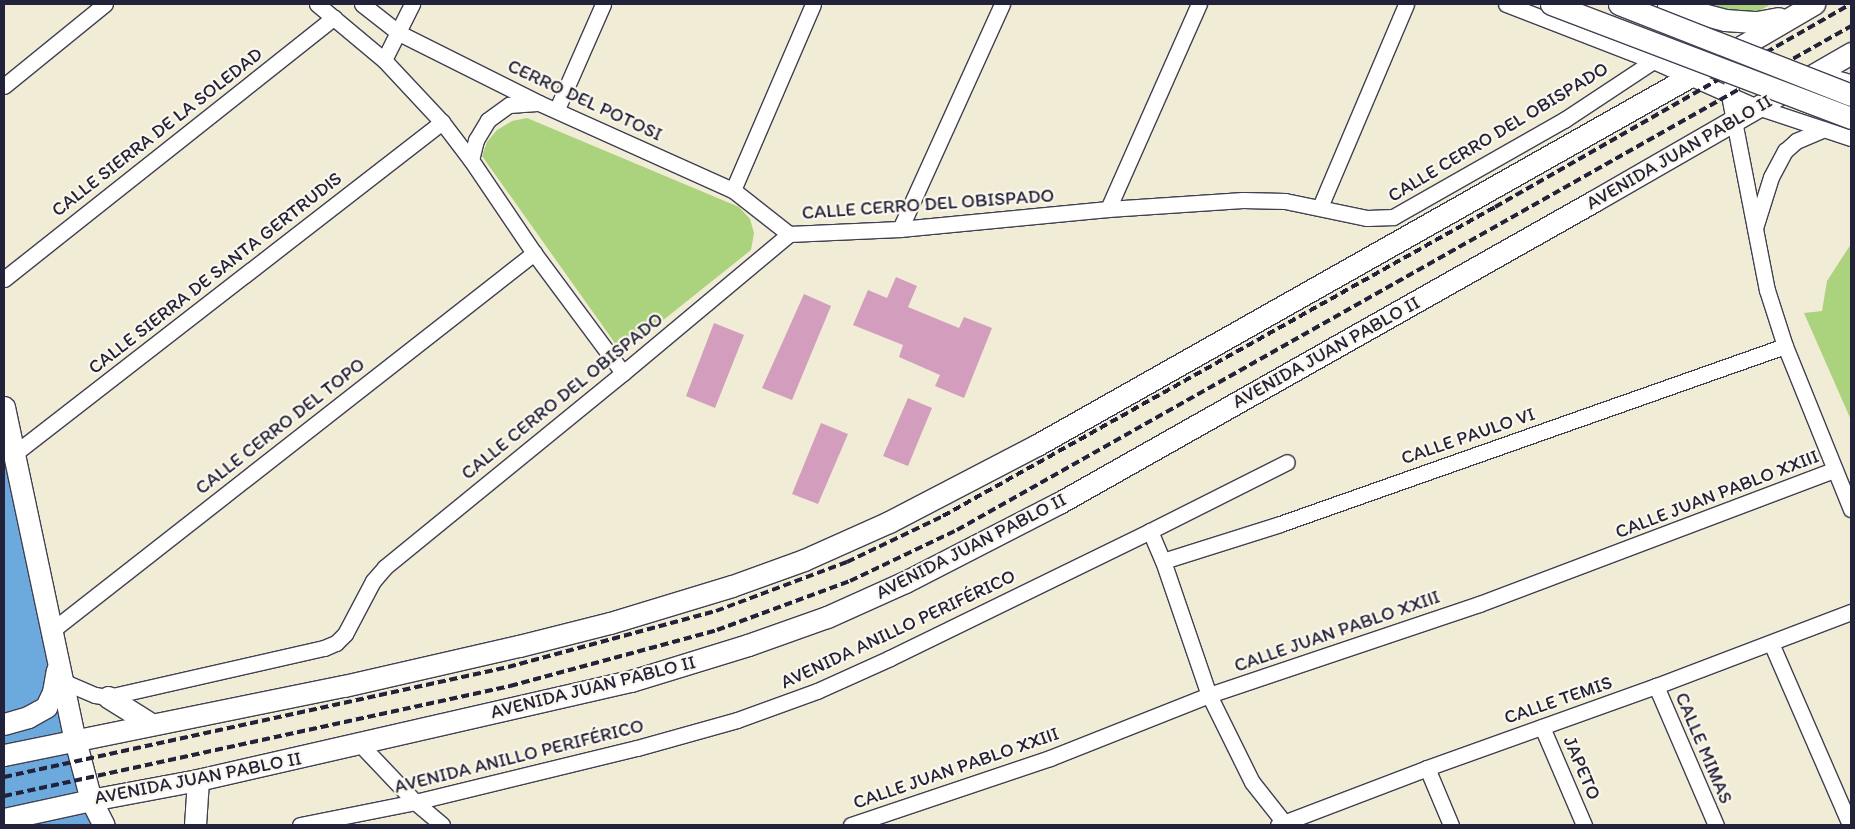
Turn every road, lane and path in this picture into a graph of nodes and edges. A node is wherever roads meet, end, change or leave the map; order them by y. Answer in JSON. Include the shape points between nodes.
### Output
{"nodes":[{"id":1,"x":105,"y":4,"type":"edge"},
{"id":2,"x":317,"y":4,"type":"edge"},
{"id":3,"x":362,"y":4,"type":"edge"},
{"id":4,"x":412,"y":4,"type":"edge"},
{"id":5,"x":603,"y":4,"type":"edge"},
{"id":6,"x":814,"y":4,"type":"edge"},
{"id":7,"x":1002,"y":4,"type":"edge"},
{"id":8,"x":1199,"y":4,"type":"edge"},
{"id":9,"x":1406,"y":4,"type":"edge"},
{"id":10,"x":1506,"y":4,"type":"edge"},
{"id":11,"x":1551,"y":4,"type":"edge"},
{"id":12,"x":1619,"y":4,"type":"edge"},
{"id":13,"x":1667,"y":4,"type":"edge"},
{"id":14,"x":1814,"y":4,"type":"edge"},
{"id":15,"x":1688,"y":16,"type":"junction"},
{"id":16,"x":1792,"y":16,"type":"junction"},
{"id":17,"x":334,"y":17,"type":"junction"},
{"id":18,"x":399,"y":33,"type":"junction"},
{"id":19,"x":1740,"y":45,"type":"junction"},
{"id":20,"x":1851,"y":53,"type":"edge"},
{"id":21,"x":384,"y":60,"type":"junction"},
{"id":22,"x":1653,"y":61,"type":"junction"},
{"id":23,"x":1819,"y":73,"type":"junction"},
{"id":24,"x":1689,"y":77,"type":"junction"},
{"id":25,"x":1851,"y":82,"type":"edge"},
{"id":26,"x":4,"y":86,"type":"edge"},
{"id":27,"x":1851,"y":94,"type":"edge"},
{"id":28,"x":1729,"y":95,"type":"junction"},
{"id":29,"x":539,"y":103,"type":"junction"},
{"id":30,"x":1757,"y":107,"type":"junction"},
{"id":31,"x":557,"y":109,"type":"junction"},
{"id":32,"x":1732,"y":120,"type":"junction"},
{"id":33,"x":442,"y":122,"type":"junction"},
{"id":34,"x":1824,"y":129,"type":"junction"},
{"id":35,"x":1848,"y":130,"type":"edge"},
{"id":36,"x":471,"y":160,"type":"junction"},
{"id":37,"x":733,"y":190,"type":"junction"},
{"id":38,"x":1320,"y":207,"type":"junction"},
{"id":39,"x":1108,"y":210,"type":"junction"},
{"id":40,"x":900,"y":229,"type":"junction"},
{"id":41,"x":1754,"y":229,"type":"junction"},
{"id":42,"x":789,"y":234,"type":"junction"},
{"id":43,"x":534,"y":252,"type":"junction"},
{"id":44,"x":4,"y":280,"type":"edge"},
{"id":45,"x":1785,"y":346,"type":"junction"},
{"id":46,"x":623,"y":373,"type":"junction"},
{"id":47,"x":4,"y":407,"type":"edge"},
{"id":48,"x":14,"y":454,"type":"junction"},
{"id":49,"x":1287,"y":462,"type":"dead end"},
{"id":50,"x":1834,"y":470,"type":"junction"},
{"id":51,"x":1851,"y":509,"type":"edge"},
{"id":52,"x":1150,"y":532,"type":"junction"},
{"id":53,"x":1163,"y":561,"type":"junction"},
{"id":54,"x":1851,"y":612,"type":"edge"},
{"id":55,"x":50,"y":632,"type":"junction"},
{"id":56,"x":1771,"y":643,"type":"junction"},
{"id":57,"x":58,"y":679,"type":"junction"},
{"id":58,"x":1656,"y":686,"type":"junction"},
{"id":59,"x":1209,"y":696,"type":"junction"},
{"id":60,"x":108,"y":697,"type":"junction"},
{"id":61,"x":4,"y":724,"type":"edge"},
{"id":62,"x":151,"y":724,"type":"junction"},
{"id":63,"x":1542,"y":726,"type":"junction"},
{"id":64,"x":70,"y":741,"type":"junction"},
{"id":65,"x":360,"y":744,"type":"junction"},
{"id":66,"x":4,"y":755,"type":"edge"},
{"id":67,"x":1427,"y":768,"type":"junction"},
{"id":68,"x":198,"y":780,"type":"junction"},
{"id":69,"x":85,"y":801,"type":"junction"},
{"id":70,"x":415,"y":802,"type":"junction"},
{"id":71,"x":4,"y":819,"type":"edge"},
{"id":72,"x":104,"y":825,"type":"edge"},
{"id":73,"x":195,"y":825,"type":"edge"},
{"id":74,"x":300,"y":825,"type":"edge"},
{"id":75,"x":442,"y":825,"type":"edge"},
{"id":76,"x":851,"y":825,"type":"edge"},
{"id":77,"x":1283,"y":825,"type":"edge"},
{"id":78,"x":1451,"y":825,"type":"edge"},
{"id":79,"x":1584,"y":825,"type":"edge"},
{"id":80,"x":1716,"y":825,"type":"edge"},
{"id":81,"x":1850,"y":825,"type":"edge"}],
"edges":[{"from":1,"to":26,"type":"street"},
{"from":2,"to":17,"type":"street"},
{"from":3,"to":18,"type":"street","name":"CERRO DEL POTOSI"},
{"from":4,"to":18,"type":"street"},
{"from":5,"to":31,"type":"street"},
{"from":6,"to":37,"type":"street"},
{"from":7,"to":40,"type":"street"},
{"from":8,"to":39,"type":"street"},
{"from":9,"to":38,"type":"street"},
{"from":10,"to":22,"type":"street"},
{"from":11,"to":35,"type":"main road","bridge":true},
{"from":12,"to":27,"type":"main road","bridge":true},
{"from":13,"to":15,"type":"street"},
{"from":13,"to":16,"type":"main road","via":[[1704,16],[1743,22]]},
{"from":14,"to":16,"type":"main road"},
{"from":15,"to":19,"type":"street"},
{"from":15,"to":22,"type":"street","name":"CALLE CERRO DEL OBISPADO"},
{"from":16,"to":19,"type":"main road"},
{"from":17,"to":21,"type":"street"},
{"from":17,"to":44,"type":"street","name":"CALLE SIERRA DE LA SOLEDAD"},
{"from":18,"to":21,"type":"street"},
{"from":18,"to":29,"type":"street","name":"CERRO DEL POTOSI"},
{"from":19,"to":23,"type":"street"},
{"from":19,"to":24,"type":"main road"},
{"from":19,"to":28,"type":"street"},
{"from":20,"to":23,"type":"main road","name":"AVENIDA JUAN PABLO II"},
{"from":21,"to":33,"type":"street"},
{"from":22,"to":24,"type":"street"},
{"from":22,"to":38,"type":"street","name":"CALLE CERRO DEL OBISPADO","via":[[1564,120],[1393,218],[1367,218]]},
{"from":23,"to":25,"type":"street"},
{"from":23,"to":30,"type":"main road","name":"AVENIDA JUAN PABLO II"},
{"from":24,"to":28,"type":"street"},
{"from":24,"to":62,"type":"main road","via":[[1037,445],[889,522],[804,560],[610,623],[344,686]]},
{"from":27,"to":35,"type":"street","via":[[1841,104],[1837,119]]},
{"from":28,"to":30,"type":"street"},
{"from":28,"to":32,"type":"street"},
{"from":29,"to":31,"type":"street","name":"CERRO DEL POTOSI"},
{"from":29,"to":36,"type":"street","via":[[509,105],[500,110],[480,130]]},
{"from":30,"to":32,"type":"main road","name":"AVENIDA JUAN PABLO II"},
{"from":30,"to":34,"type":"street"},
{"from":31,"to":37,"type":"street","name":"CERRO DEL POTOSI"},
{"from":32,"to":41,"type":"street"},
{"from":32,"to":65,"type":"main road","name":"AVENIDA JUAN PABLO II","via":[[1059,503],[905,582],[818,620],[632,681]]},
{"from":33,"to":36,"type":"street"},
{"from":33,"to":48,"type":"street","name":"CALLE SIERRA DE SANTA GERTRUDIS"},
{"from":34,"to":35,"type":"street"},
{"from":34,"to":41,"type":"street","via":[[1796,141],[1781,157]]},
{"from":36,"to":43,"type":"street"},
{"from":37,"to":42,"type":"street","name":"CERRO DEL POTOSI"},
{"from":38,"to":39,"type":"street","name":"CALLE CERRO DEL OBISPADO","via":[[1285,201],[1243,200]]},
{"from":39,"to":40,"type":"street","name":"CALLE CERRO DEL OBISPADO"},
{"from":40,"to":42,"type":"street","name":"CALLE CERRO DEL OBISPADO"},
{"from":41,"to":45,"type":"street"},
{"from":42,"to":46,"type":"street","name":"CALLE CERRO DEL OBISPADO"},
{"from":43,"to":46,"type":"street"},
{"from":43,"to":55,"type":"street","name":"CALLE CERRO DEL TOPO"},
{"from":45,"to":50,"type":"street"},
{"from":45,"to":53,"type":"street","name":"CALLE PAULO VI","via":[[1280,524]]},
{"from":46,"to":60,"type":"street","name":"CALLE CERRO DEL OBISPADO","via":[[385,566],[373,581],[345,634],[336,643]]},
{"from":47,"to":48,"type":"main road"},
{"from":48,"to":55,"type":"main road"},
{"from":49,"to":52,"type":"street","name":"AVENIDA ANILLO PERIFÉRICO"},
{"from":50,"to":51,"type":"street"},
{"from":50,"to":59,"type":"street","name":"CALLE JUAN PABLO XXIII","via":[[1479,604]]},
{"from":52,"to":53,"type":"street"},
{"from":52,"to":70,"type":"street","name":"AVENIDA ANILLO PERIFÉRICO","via":[[817,691],[737,720],[646,746]]},
{"from":53,"to":59,"type":"street"},
{"from":54,"to":56,"type":"street","name":"CALLE TEMIS"},
{"from":55,"to":57,"type":"main road"},
{"from":56,"to":58,"type":"street","name":"CALLE TEMIS"},
{"from":56,"to":81,"type":"street"},
{"from":57,"to":60,"type":"street","name":"CALLE CERRO DEL OBISPADO"},
{"from":57,"to":61,"type":"main road","via":[[46,706],[28,718]]},
{"from":57,"to":64,"type":"main road"},
{"from":58,"to":63,"type":"street","name":"CALLE TEMIS"},
{"from":58,"to":80,"type":"street","name":"CALLE MIMAS"},
{"from":59,"to":76,"type":"street","name":"CALLE JUAN PABLO XXIII","via":[[1050,758]]},
{"from":59,"to":77,"type":"street","via":[[1252,782]]},
{"from":60,"to":62,"type":"main road"},
{"from":62,"to":64,"type":"main road"},
{"from":63,"to":67,"type":"street","name":"CALLE TEMIS"},
{"from":63,"to":79,"type":"street","name":"JAPETO"},
{"from":64,"to":66,"type":"main road"},
{"from":64,"to":69,"type":"main road"},
{"from":65,"to":68,"type":"main road","name":"AVENIDA JUAN PABLO II"},
{"from":65,"to":70,"type":"street"},
{"from":67,"to":77,"type":"street","name":"CALLE TEMIS"},
{"from":67,"to":78,"type":"street"},
{"from":68,"to":69,"type":"main road","name":"AVENIDA JUAN PABLO II"},
{"from":68,"to":73,"type":"main road"},
{"from":69,"to":71,"type":"main road","name":"AVENIDA JUAN PABLO II"},
{"from":69,"to":72,"type":"main road"},
{"from":70,"to":74,"type":"street","name":"AVENIDA ANILLO PERIFÉRICO"},
{"from":70,"to":75,"type":"street"}]}
